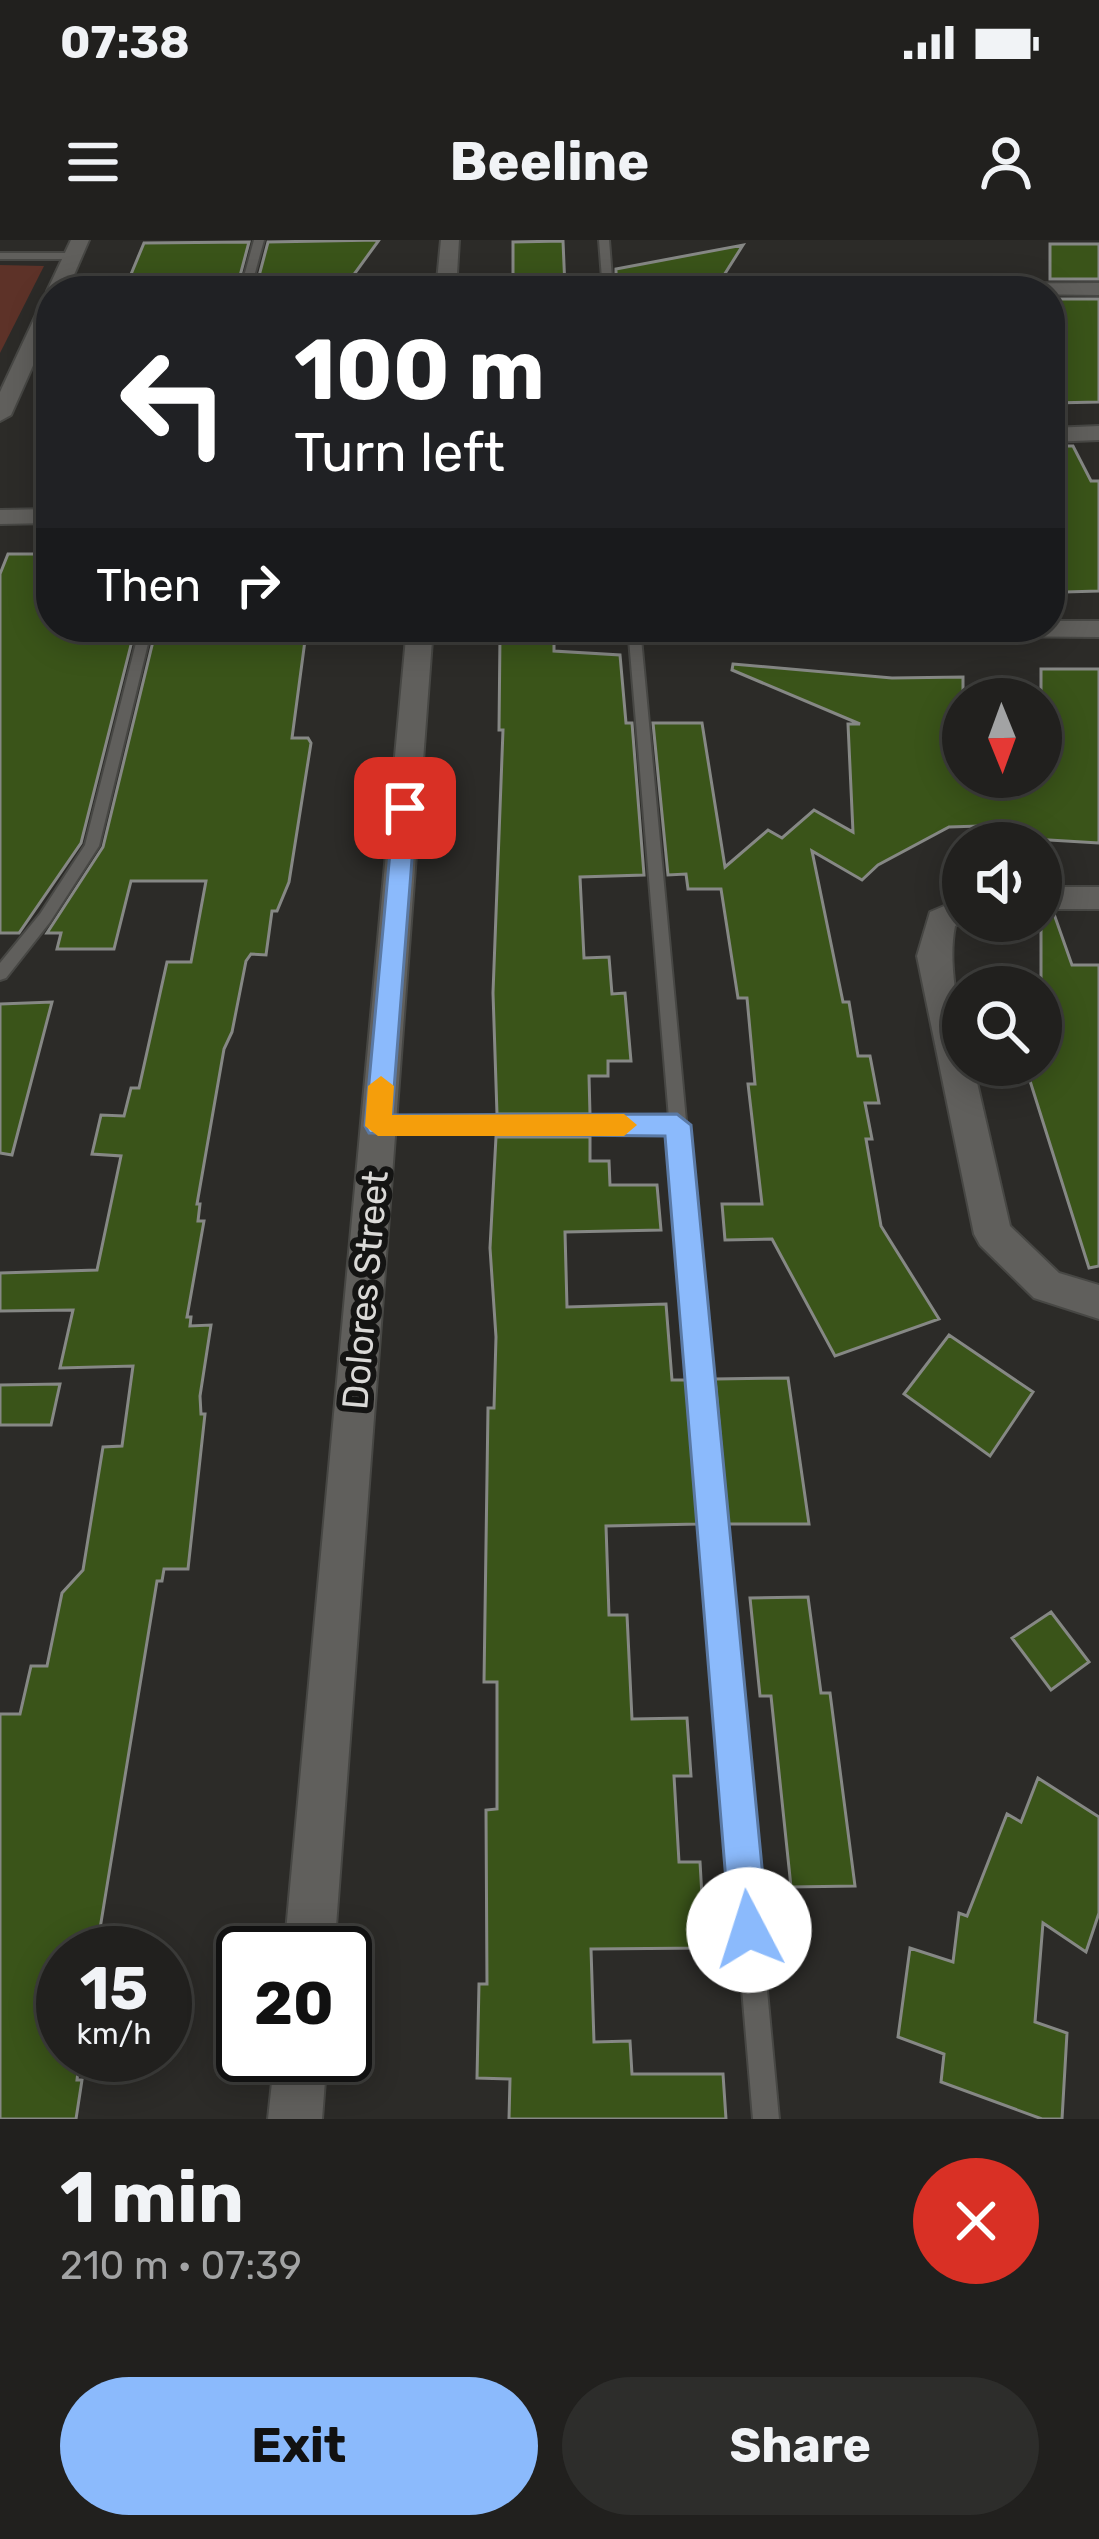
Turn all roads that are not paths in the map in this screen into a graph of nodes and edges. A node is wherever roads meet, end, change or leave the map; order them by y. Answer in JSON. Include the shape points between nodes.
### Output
{"nodes":[{"id":1,"x":259,"y":240,"type":"edge"},
{"id":2,"x":450,"y":240,"type":"edge"},
{"id":3,"x":604,"y":240,"type":"edge"},
{"id":4,"x":77,"y":248,"type":"edge"},
{"id":5,"x":0,"y":256,"type":"edge"},
{"id":6,"x":64,"y":276,"type":"edge"},
{"id":7,"x":249,"y":276,"type":"edge"},
{"id":8,"x":447,"y":276,"type":"edge"},
{"id":9,"x":607,"y":276,"type":"edge"},
{"id":10,"x":1065,"y":289,"type":"edge"},
{"id":11,"x":1099,"y":289,"type":"edge"},
{"id":12,"x":36,"y":337,"type":"edge"},
{"id":13,"x":0,"y":415,"type":"edge"},
{"id":14,"x":1099,"y":434,"type":"edge"},
{"id":15,"x":1065,"y":435,"type":"edge"},
{"id":16,"x":36,"y":516,"type":"edge"},
{"id":17,"x":0,"y":517,"type":"edge"},
{"id":18,"x":1065,"y":629,"type":"edge"},
{"id":19,"x":1099,"y":629,"type":"edge"},
{"id":20,"x":142,"y":642,"type":"edge"},
{"id":21,"x":419,"y":642,"type":"edge"},
{"id":22,"x":635,"y":642,"type":"edge"},
{"id":23,"x":1062,"y":898,"type":"edge"},
{"id":24,"x":1099,"y":898,"type":"edge"},
{"id":25,"x":942,"y":920,"type":"edge"},
{"id":26,"x":0,"y":974,"type":"edge"},
{"id":27,"x":677,"y":1125,"type":"junction"},
{"id":28,"x":378,"y":1126,"type":"junction"},
{"id":29,"x":1099,"y":1302,"type":"edge"},
{"id":30,"x":311,"y":1926,"type":"edge"},
{"id":31,"x":299,"y":2082,"type":"edge"},
{"id":32,"x":296,"y":2119,"type":"edge"},
{"id":33,"x":766,"y":2119,"type":"edge"}],
"edges":[{"from":1,"to":7,"type":"lane"},
{"from":2,"to":8,"type":"street"},
{"from":3,"to":9,"type":"lane"},
{"from":4,"to":5,"type":"lane"},
{"from":4,"to":6,"type":"street"},
{"from":10,"to":11,"type":"street"},
{"from":12,"to":13,"type":"street"},
{"from":14,"to":15,"type":"street"},
{"from":16,"to":17,"type":"street"},
{"from":18,"to":19,"type":"street"},
{"from":20,"to":26,"type":"lane","via":[[92,846]]},
{"from":21,"to":28,"type":"street","name":"Dolores Street"},
{"from":22,"to":27,"type":"lane"},
{"from":23,"to":24,"type":"street"},
{"from":25,"to":29,"type":"street","via":[[933,956],[993,1234],[1047,1286]]},
{"from":27,"to":28,"type":"lane"},
{"from":27,"to":33,"type":"lane"},
{"from":28,"to":30,"type":"street","name":"Dolores Street"},
{"from":31,"to":32,"type":"street"}]}
